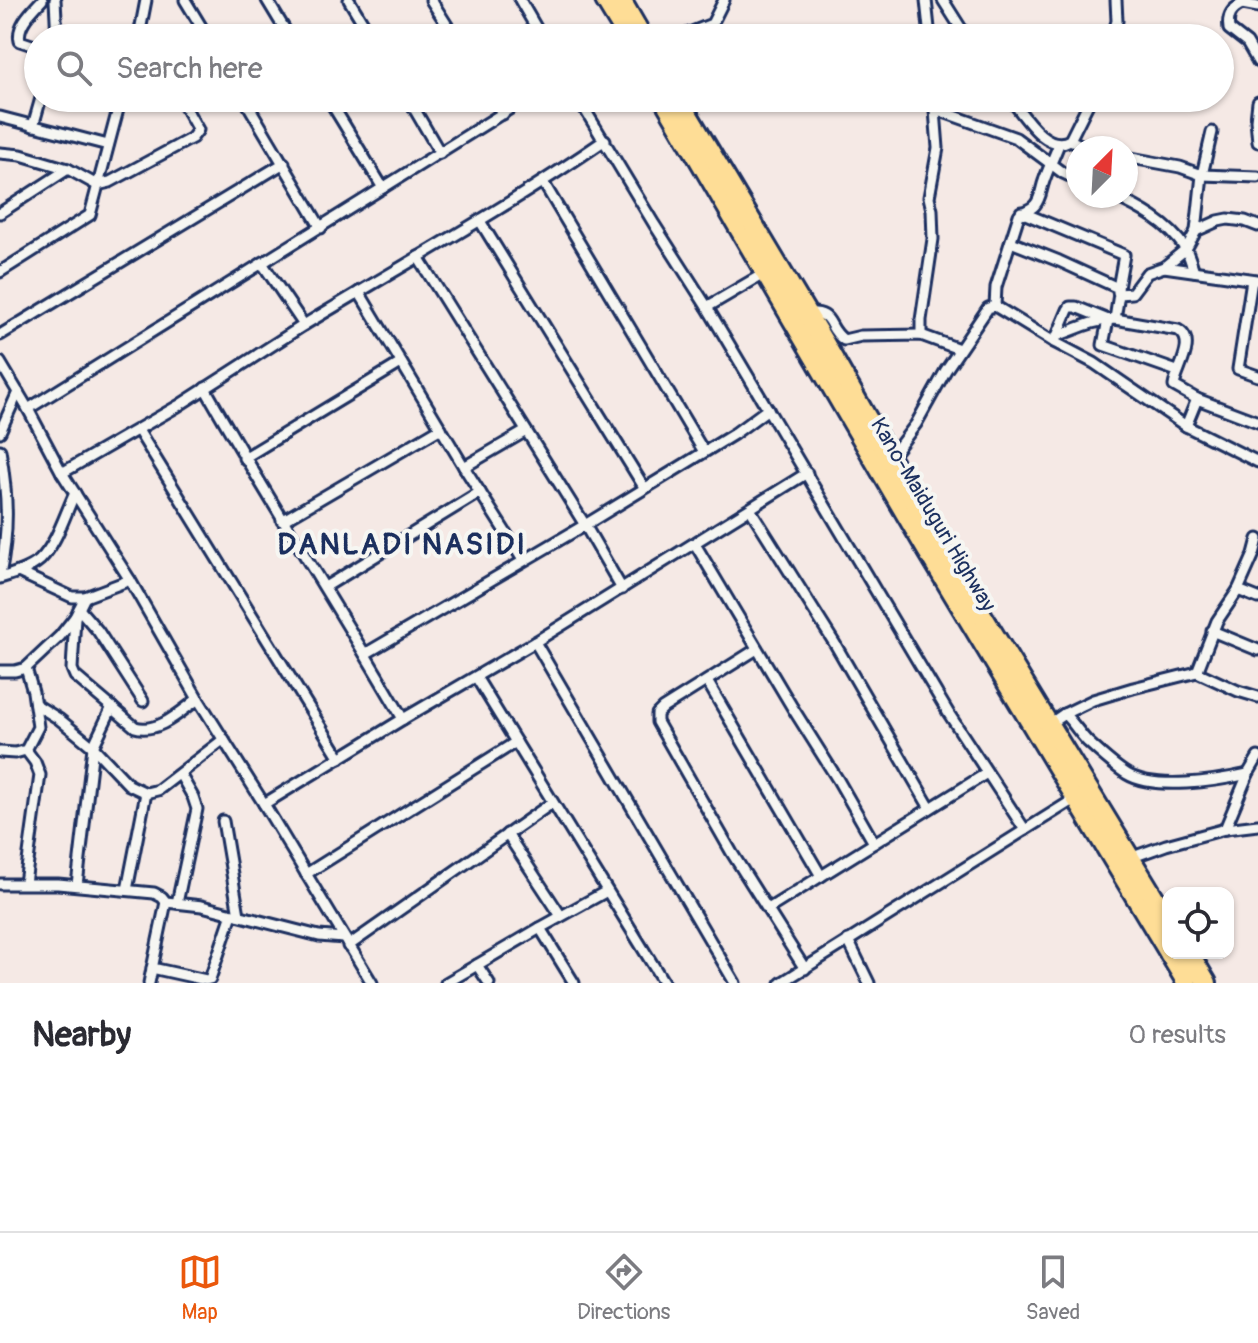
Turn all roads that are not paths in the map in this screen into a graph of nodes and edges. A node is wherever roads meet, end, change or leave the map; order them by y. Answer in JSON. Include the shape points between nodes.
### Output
{"nodes":[{"id":1,"x":42,"y":0,"type":"edge"},
{"id":2,"x":55,"y":0,"type":"edge"},
{"id":3,"x":146,"y":0,"type":"edge"},
{"id":4,"x":185,"y":0,"type":"edge"},
{"id":5,"x":267,"y":0,"type":"edge"},
{"id":6,"x":349,"y":0,"type":"edge"},
{"id":7,"x":431,"y":0,"type":"edge"},
{"id":8,"x":520,"y":0,"type":"edge"},
{"id":9,"x":605,"y":0,"type":"edge"},
{"id":10,"x":621,"y":0,"type":"edge"},
{"id":11,"x":724,"y":0,"type":"edge"},
{"id":12,"x":926,"y":0,"type":"edge"},
{"id":13,"x":943,"y":0,"type":"edge"},
{"id":14,"x":955,"y":0,"type":"edge"},
{"id":15,"x":1116,"y":0,"type":"edge"},
{"id":16,"x":1242,"y":2,"type":"edge"},
{"id":17,"x":1258,"y":7,"type":"edge"},
{"id":18,"x":952,"y":11,"type":"junction"},
{"id":19,"x":56,"y":24,"type":"edge"},
{"id":20,"x":143,"y":24,"type":"edge"},
{"id":21,"x":200,"y":24,"type":"edge"},
{"id":22,"x":282,"y":24,"type":"edge"},
{"id":23,"x":364,"y":24,"type":"edge"},
{"id":24,"x":446,"y":24,"type":"edge"},
{"id":25,"x":534,"y":24,"type":"edge"},
{"id":26,"x":621,"y":24,"type":"edge"},
{"id":27,"x":626,"y":24,"type":"edge"},
{"id":28,"x":712,"y":24,"type":"edge"},
{"id":29,"x":929,"y":24,"type":"edge"},
{"id":30,"x":959,"y":24,"type":"edge"},
{"id":31,"x":1116,"y":24,"type":"edge"},
{"id":32,"x":1229,"y":24,"type":"edge"},
{"id":33,"x":1234,"y":33,"type":"edge"},
{"id":34,"x":24,"y":42,"type":"edge"},
{"id":35,"x":1258,"y":62,"type":"edge"},
{"id":36,"x":1258,"y":102,"type":"edge"},
{"id":37,"x":37,"y":112,"type":"edge"},
{"id":38,"x":117,"y":112,"type":"edge"},
{"id":39,"x":188,"y":112,"type":"edge"},
{"id":40,"x":253,"y":112,"type":"edge"},
{"id":41,"x":337,"y":112,"type":"edge"},
{"id":42,"x":416,"y":112,"type":"edge"},
{"id":43,"x":506,"y":112,"type":"edge"},
{"id":44,"x":587,"y":112,"type":"edge"},
{"id":45,"x":671,"y":112,"type":"edge"},
{"id":46,"x":686,"y":112,"type":"edge"},
{"id":47,"x":936,"y":112,"type":"edge"},
{"id":48,"x":956,"y":112,"type":"edge"},
{"id":49,"x":1021,"y":112,"type":"edge"},
{"id":50,"x":1087,"y":112,"type":"edge"},
{"id":51,"x":503,"y":114,"type":"joint"},
{"id":52,"x":0,"y":117,"type":"edge"},
{"id":53,"x":33,"y":126,"type":"junction"},
{"id":54,"x":1212,"y":132,"type":"dead end"},
{"id":55,"x":1080,"y":136,"type":"edge"},
{"id":56,"x":605,"y":140,"type":"junction"},
{"id":57,"x":1258,"y":142,"type":"edge"},
{"id":58,"x":1059,"y":144,"type":"junction"},
{"id":59,"x":1066,"y":144,"type":"edge"},
{"id":60,"x":108,"y":145,"type":"junction"},
{"id":61,"x":0,"y":153,"type":"edge"},
{"id":62,"x":440,"y":153,"type":"junction"},
{"id":63,"x":1138,"y":159,"type":"edge"},
{"id":64,"x":284,"y":163,"type":"junction"},
{"id":65,"x":1051,"y":164,"type":"junction"},
{"id":66,"x":68,"y":169,"type":"junction"},
{"id":67,"x":1066,"y":174,"type":"edge"},
{"id":68,"x":1202,"y":175,"type":"junction"},
{"id":69,"x":1258,"y":177,"type":"edge"},
{"id":70,"x":543,"y":182,"type":"junction"},
{"id":71,"x":97,"y":185,"type":"junction"},
{"id":72,"x":383,"y":188,"type":"junction"},
{"id":73,"x":1137,"y":208,"type":"edge"},
{"id":74,"x":1021,"y":212,"type":"junction"},
{"id":75,"x":0,"y":213,"type":"edge"},
{"id":76,"x":480,"y":221,"type":"junction"},
{"id":77,"x":1258,"y":226,"type":"edge"},
{"id":78,"x":321,"y":228,"type":"junction"},
{"id":79,"x":1196,"y":231,"type":"junction"},
{"id":80,"x":1011,"y":242,"type":"junction"},
{"id":81,"x":1186,"y":249,"type":"junction"},
{"id":82,"x":418,"y":257,"type":"junction"},
{"id":83,"x":262,"y":263,"type":"junction"},
{"id":84,"x":1164,"y":267,"type":"junction"},
{"id":85,"x":1194,"y":271,"type":"junction"},
{"id":86,"x":0,"y":272,"type":"edge"},
{"id":87,"x":765,"y":273,"type":"junction"},
{"id":88,"x":1255,"y":280,"type":"edge"},
{"id":89,"x":1118,"y":291,"type":"junction"},
{"id":90,"x":359,"y":292,"type":"junction"},
{"id":91,"x":995,"y":306,"type":"junction"},
{"id":92,"x":707,"y":307,"type":"junction"},
{"id":93,"x":806,"y":313,"type":"junction"},
{"id":94,"x":1111,"y":320,"type":"junction"},
{"id":95,"x":304,"y":325,"type":"junction"},
{"id":96,"x":0,"y":335,"type":"edge"},
{"id":97,"x":921,"y":335,"type":"junction"},
{"id":98,"x":1056,"y":339,"type":"junction"},
{"id":99,"x":1103,"y":345,"type":"junction"},
{"id":100,"x":959,"y":349,"type":"junction"},
{"id":101,"x":0,"y":362,"type":"edge"},
{"id":102,"x":401,"y":363,"type":"junction"},
{"id":103,"x":1094,"y":363,"type":"junction"},
{"id":104,"x":1177,"y":371,"type":"junction"},
{"id":105,"x":1258,"y":376,"type":"edge"},
{"id":106,"x":205,"y":388,"type":"junction"},
{"id":107,"x":18,"y":392,"type":"junction"},
{"id":108,"x":1197,"y":399,"type":"junction"},
{"id":109,"x":28,"y":409,"type":"junction"},
{"id":110,"x":768,"y":409,"type":"junction"},
{"id":111,"x":1258,"y":422,"type":"edge"},
{"id":112,"x":1186,"y":426,"type":"junction"},
{"id":113,"x":441,"y":428,"type":"junction"},
{"id":114,"x":138,"y":430,"type":"junction"},
{"id":115,"x":526,"y":431,"type":"junction"},
{"id":116,"x":0,"y":432,"type":"edge"},
{"id":117,"x":0,"y":450,"type":"edge"},
{"id":118,"x":704,"y":452,"type":"junction"},
{"id":119,"x":891,"y":457,"type":"junction"},
{"id":120,"x":244,"y":458,"type":"junction"},
{"id":121,"x":1258,"y":462,"type":"edge"},
{"id":122,"x":464,"y":467,"type":"junction"},
{"id":123,"x":62,"y":473,"type":"junction"},
{"id":124,"x":807,"y":473,"type":"junction"},
{"id":125,"x":644,"y":487,"type":"junction"},
{"id":126,"x":480,"y":492,"type":"junction"},
{"id":127,"x":75,"y":493,"type":"junction"},
{"id":128,"x":750,"y":509,"type":"junction"},
{"id":129,"x":282,"y":521,"type":"junction"},
{"id":130,"x":585,"y":525,"type":"junction"},
{"id":131,"x":1258,"y":539,"type":"edge"},
{"id":132,"x":695,"y":544,"type":"junction"},
{"id":133,"x":1256,"y":555,"type":"edge"},
{"id":134,"x":523,"y":560,"type":"junction"},
{"id":135,"x":18,"y":572,"type":"junction"},
{"id":136,"x":0,"y":577,"type":"edge"},
{"id":137,"x":130,"y":580,"type":"junction"},
{"id":138,"x":325,"y":587,"type":"junction"},
{"id":139,"x":622,"y":589,"type":"junction"},
{"id":140,"x":1238,"y":590,"type":"junction"},
{"id":141,"x":85,"y":597,"type":"junction"},
{"id":142,"x":1258,"y":598,"type":"edge"},
{"id":143,"x":77,"y":613,"type":"junction"},
{"id":144,"x":1212,"y":631,"type":"junction"},
{"id":145,"x":535,"y":642,"type":"junction"},
{"id":146,"x":757,"y":649,"type":"junction"},
{"id":147,"x":1258,"y":650,"type":"edge"},
{"id":148,"x":365,"y":654,"type":"junction"},
{"id":149,"x":26,"y":668,"type":"junction"},
{"id":150,"x":0,"y":671,"type":"edge"},
{"id":151,"x":1197,"y":672,"type":"junction"},
{"id":152,"x":476,"y":677,"type":"junction"},
{"id":153,"x":707,"y":681,"type":"junction"},
{"id":154,"x":1258,"y":697,"type":"edge"},
{"id":155,"x":198,"y":699,"type":"junction"},
{"id":156,"x":143,"y":701,"type":"dead end"},
{"id":157,"x":35,"y":704,"type":"junction"},
{"id":158,"x":112,"y":707,"type":"junction"},
{"id":159,"x":403,"y":719,"type":"junction"},
{"id":160,"x":1056,"y":720,"type":"junction"},
{"id":161,"x":224,"y":739,"type":"junction"},
{"id":162,"x":516,"y":742,"type":"junction"},
{"id":163,"x":93,"y":747,"type":"junction"},
{"id":164,"x":26,"y":750,"type":"junction"},
{"id":165,"x":0,"y":752,"type":"edge"},
{"id":166,"x":1258,"y":757,"type":"edge"},
{"id":167,"x":340,"y":758,"type":"junction"},
{"id":168,"x":987,"y":773,"type":"junction"},
{"id":169,"x":180,"y":774,"type":"junction"},
{"id":170,"x":1248,"y":774,"type":"junction"},
{"id":171,"x":146,"y":793,"type":"junction"},
{"id":172,"x":1083,"y":795,"type":"junction"},
{"id":173,"x":552,"y":803,"type":"junction"},
{"id":174,"x":264,"y":804,"type":"junction"},
{"id":175,"x":930,"y":808,"type":"junction"},
{"id":176,"x":223,"y":821,"type":"dead end"},
{"id":177,"x":1258,"y":825,"type":"edge"},
{"id":178,"x":1225,"y":829,"type":"junction"},
{"id":179,"x":1025,"y":830,"type":"junction"},
{"id":180,"x":507,"y":834,"type":"junction"},
{"id":181,"x":874,"y":843,"type":"junction"},
{"id":182,"x":1130,"y":858,"type":"junction"},
{"id":183,"x":306,"y":874,"type":"junction"},
{"id":184,"x":821,"y":876,"type":"junction"},
{"id":185,"x":25,"y":883,"type":"junction"},
{"id":186,"x":0,"y":884,"type":"edge"},
{"id":187,"x":77,"y":885,"type":"junction"},
{"id":188,"x":127,"y":890,"type":"junction"},
{"id":189,"x":607,"y":891,"type":"junction"},
{"id":190,"x":172,"y":902,"type":"junction"},
{"id":191,"x":768,"y":909,"type":"junction"},
{"id":192,"x":1162,"y":910,"type":"edge"},
{"id":193,"x":236,"y":914,"type":"junction"},
{"id":194,"x":561,"y":916,"type":"junction"},
{"id":195,"x":540,"y":928,"type":"junction"},
{"id":196,"x":1162,"y":939,"type":"edge"},
{"id":197,"x":848,"y":940,"type":"junction"},
{"id":198,"x":346,"y":942,"type":"junction"},
{"id":199,"x":1173,"y":959,"type":"edge"},
{"id":200,"x":1193,"y":959,"type":"edge"},
{"id":201,"x":477,"y":965,"type":"junction"},
{"id":202,"x":152,"y":968,"type":"junction"},
{"id":203,"x":805,"y":969,"type":"junction"},
{"id":204,"x":149,"y":983,"type":"edge"},
{"id":205,"x":372,"y":983,"type":"edge"},
{"id":206,"x":446,"y":983,"type":"edge"},
{"id":207,"x":489,"y":983,"type":"edge"},
{"id":208,"x":574,"y":983,"type":"edge"},
{"id":209,"x":664,"y":983,"type":"edge"},
{"id":210,"x":735,"y":983,"type":"edge"},
{"id":211,"x":781,"y":983,"type":"edge"},
{"id":212,"x":869,"y":983,"type":"edge"},
{"id":213,"x":1187,"y":983,"type":"edge"},
{"id":214,"x":1207,"y":983,"type":"edge"}],
"edges":[{"from":1,"to":34,"type":"street","via":[[18,35]]},
{"from":2,"to":19,"type":"street"},
{"from":3,"to":20,"type":"street"},
{"from":4,"to":21,"type":"street"},
{"from":5,"to":22,"type":"street"},
{"from":6,"to":23,"type":"street"},
{"from":7,"to":24,"type":"street"},
{"from":8,"to":25,"type":"street"},
{"from":9,"to":26,"type":"highway"},
{"from":10,"to":27,"type":"highway"},
{"from":11,"to":28,"type":"street"},
{"from":12,"to":29,"type":"street"},
{"from":13,"to":18,"type":"street"},
{"from":14,"to":18,"type":"street"},
{"from":15,"to":31,"type":"street"},
{"from":16,"to":17,"type":"street"},
{"from":16,"to":32,"type":"street","via":[[1230,14]]},
{"from":18,"to":30,"type":"street"},
{"from":33,"to":35,"type":"street"},
{"from":36,"to":57,"type":"street"},
{"from":37,"to":53,"type":"street"},
{"from":38,"to":60,"type":"street"},
{"from":39,"to":71,"type":"street","via":[[198,130],[192,138]]},
{"from":40,"to":64,"type":"street"},
{"from":41,"to":72,"type":"street"},
{"from":42,"to":62,"type":"street"},
{"from":43,"to":51,"type":"street"},
{"from":44,"to":56,"type":"street"},
{"from":45,"to":87,"type":"highway","name":"Kano-Maiduguri Highway"},
{"from":46,"to":93,"type":"highway","name":"Kano-Maiduguri Highway"},
{"from":47,"to":97,"type":"street","via":[[938,148],[929,197],[933,239]]},
{"from":48,"to":65,"type":"street","via":[[1016,138]]},
{"from":49,"to":58,"type":"street","via":[[1036,130]]},
{"from":50,"to":55,"type":"street"},
{"from":51,"to":62,"type":"street"},
{"from":52,"to":53,"type":"street"},
{"from":53,"to":60,"type":"street"},
{"from":54,"to":68,"type":"street"},
{"from":56,"to":70,"type":"street"},
{"from":56,"to":92,"type":"street"},
{"from":58,"to":59,"type":"street"},
{"from":58,"to":65,"type":"street"},
{"from":60,"to":71,"type":"street"},
{"from":61,"to":66,"type":"street"},
{"from":62,"to":72,"type":"street"},
{"from":63,"to":68,"type":"street"},
{"from":64,"to":78,"type":"street"},
{"from":64,"to":96,"type":"street"},
{"from":65,"to":67,"type":"street"},
{"from":65,"to":74,"type":"street","via":[[1035,205]]},
{"from":66,"to":71,"type":"street"},
{"from":66,"to":75,"type":"street"},
{"from":68,"to":69,"type":"street"},
{"from":68,"to":79,"type":"street"},
{"from":70,"to":76,"type":"street"},
{"from":70,"to":118,"type":"street"},
{"from":71,"to":86,"type":"street","via":[[90,215]]},
{"from":72,"to":78,"type":"street"},
{"from":73,"to":81,"type":"street","via":[[1166,227]]},
{"from":74,"to":80,"type":"street"},
{"from":74,"to":89,"type":"street","via":[[1124,255]]},
{"from":76,"to":82,"type":"street"},
{"from":76,"to":125,"type":"street"},
{"from":77,"to":79,"type":"street","via":[[1228,219]]},
{"from":78,"to":83,"type":"street"},
{"from":79,"to":81,"type":"street"},
{"from":80,"to":89,"type":"street"},
{"from":80,"to":91,"type":"street"},
{"from":81,"to":84,"type":"street"},
{"from":81,"to":85,"type":"street"},
{"from":82,"to":90,"type":"street"},
{"from":82,"to":115,"type":"street"},
{"from":83,"to":95,"type":"street"},
{"from":83,"to":109,"type":"street"},
{"from":84,"to":85,"type":"street"},
{"from":84,"to":89,"type":"street","via":[[1143,277],[1132,293]]},
{"from":85,"to":88,"type":"street"},
{"from":87,"to":92,"type":"street"},
{"from":87,"to":172,"type":"highway","name":"Kano-Maiduguri Highway","via":[[925,547]]},
{"from":88,"to":105,"type":"street","via":[[1238,369]]},
{"from":89,"to":94,"type":"street"},
{"from":90,"to":95,"type":"street"},
{"from":90,"to":102,"type":"street"},
{"from":91,"to":98,"type":"street"},
{"from":91,"to":100,"type":"street","via":[[988,308]]},
{"from":92,"to":110,"type":"street"},
{"from":93,"to":97,"type":"street","via":[[820,312],[844,340]]},
{"from":93,"to":119,"type":"highway","name":"Kano-Maiduguri Highway"},
{"from":94,"to":98,"type":"street","via":[[1086,324]]},
{"from":94,"to":98,"type":"street","via":[[1070,307]]},
{"from":94,"to":99,"type":"street"},
{"from":94,"to":104,"type":"street","via":[[1186,334]]},
{"from":95,"to":106,"type":"street"},
{"from":97,"to":100,"type":"street"},
{"from":98,"to":103,"type":"street"},
{"from":99,"to":103,"type":"street"},
{"from":99,"to":104,"type":"street"},
{"from":100,"to":119,"type":"street"},
{"from":101,"to":107,"type":"street"},
{"from":102,"to":113,"type":"street"},
{"from":102,"to":120,"type":"street"},
{"from":103,"to":112,"type":"street"},
{"from":104,"to":108,"type":"street","via":[[1174,386]]},
{"from":106,"to":114,"type":"street"},
{"from":106,"to":120,"type":"street"},
{"from":107,"to":109,"type":"street"},
{"from":107,"to":116,"type":"street"},
{"from":108,"to":111,"type":"street"},
{"from":108,"to":112,"type":"street"},
{"from":109,"to":123,"type":"street"},
{"from":110,"to":118,"type":"street"},
{"from":110,"to":124,"type":"street"},
{"from":112,"to":121,"type":"street"},
{"from":113,"to":122,"type":"street"},
{"from":113,"to":129,"type":"street"},
{"from":114,"to":123,"type":"street"},
{"from":114,"to":167,"type":"street"},
{"from":115,"to":122,"type":"street"},
{"from":115,"to":130,"type":"street"},
{"from":117,"to":136,"type":"street","via":[[7,491]]},
{"from":118,"to":125,"type":"street"},
{"from":119,"to":160,"type":"highway","name":"Kano-Maiduguri Highway","via":[[937,541]]},
{"from":120,"to":129,"type":"street"},
{"from":122,"to":126,"type":"street"},
{"from":123,"to":127,"type":"street"},
{"from":124,"to":128,"type":"street"},
{"from":124,"to":168,"type":"street"},
{"from":125,"to":130,"type":"street"},
{"from":126,"to":134,"type":"street"},
{"from":126,"to":138,"type":"street"},
{"from":127,"to":135,"type":"street","via":[[50,546],[38,561]]},
{"from":127,"to":137,"type":"street"},
{"from":128,"to":132,"type":"street"},
{"from":128,"to":175,"type":"street"},
{"from":129,"to":138,"type":"street"},
{"from":130,"to":134,"type":"street"},
{"from":130,"to":139,"type":"street"},
{"from":131,"to":133,"type":"street"},
{"from":132,"to":139,"type":"street"},
{"from":132,"to":146,"type":"street"},
{"from":133,"to":140,"type":"street"},
{"from":134,"to":148,"type":"street"},
{"from":135,"to":136,"type":"street"},
{"from":135,"to":141,"type":"street","via":[[72,597]]},
{"from":137,"to":141,"type":"street"},
{"from":137,"to":155,"type":"street"},
{"from":138,"to":148,"type":"street"},
{"from":139,"to":145,"type":"street"},
{"from":140,"to":142,"type":"street"},
{"from":140,"to":144,"type":"street"},
{"from":141,"to":143,"type":"street"},
{"from":143,"to":149,"type":"street"},
{"from":143,"to":156,"type":"street","via":[[98,631]]},
{"from":143,"to":158,"type":"street","via":[[72,669]]},
{"from":144,"to":147,"type":"street"},
{"from":144,"to":151,"type":"street"},
{"from":145,"to":152,"type":"street"},
{"from":145,"to":210,"type":"street"},
{"from":146,"to":153,"type":"street"},
{"from":146,"to":181,"type":"street"},
{"from":148,"to":159,"type":"street"},
{"from":149,"to":150,"type":"street"},
{"from":149,"to":157,"type":"street"},
{"from":151,"to":154,"type":"street"},
{"from":151,"to":160,"type":"street","via":[[1093,700]]},
{"from":152,"to":159,"type":"street"},
{"from":152,"to":162,"type":"street"},
{"from":153,"to":184,"type":"street"},
{"from":153,"to":191,"type":"street","via":[[663,708],[657,722]]},
{"from":155,"to":158,"type":"street","via":[[145,730]]},
{"from":155,"to":161,"type":"street"},
{"from":157,"to":163,"type":"street"},
{"from":157,"to":164,"type":"street","via":[[38,727]]},
{"from":158,"to":163,"type":"street"},
{"from":159,"to":167,"type":"street"},
{"from":160,"to":170,"type":"street","via":[[1139,779],[1176,784]]},
{"from":160,"to":172,"type":"highway","name":"Kano-Maiduguri Highway"},
{"from":161,"to":169,"type":"street"},
{"from":161,"to":174,"type":"street"},
{"from":162,"to":173,"type":"street"},
{"from":162,"to":183,"type":"street"},
{"from":163,"to":171,"type":"street","via":[[129,785]]},
{"from":163,"to":187,"type":"street"},
{"from":164,"to":165,"type":"street"},
{"from":164,"to":185,"type":"street","via":[[40,775]]},
{"from":166,"to":170,"type":"street"},
{"from":167,"to":174,"type":"street"},
{"from":168,"to":175,"type":"street"},
{"from":168,"to":179,"type":"street"},
{"from":169,"to":171,"type":"street"},
{"from":169,"to":190,"type":"street","via":[[197,809]]},
{"from":170,"to":178,"type":"street"},
{"from":171,"to":188,"type":"street"},
{"from":172,"to":179,"type":"street"},
{"from":172,"to":182,"type":"highway","name":"Kano-Maiduguri Highway"},
{"from":172,"to":196,"type":"highway","name":"Kano-Maiduguri Highway"},
{"from":173,"to":180,"type":"street"},
{"from":173,"to":189,"type":"street"},
{"from":174,"to":183,"type":"street"},
{"from":175,"to":181,"type":"street"},
{"from":176,"to":193,"type":"street"},
{"from":177,"to":178,"type":"street"},
{"from":178,"to":182,"type":"street"},
{"from":179,"to":197,"type":"street"},
{"from":180,"to":194,"type":"street"},
{"from":180,"to":198,"type":"street"},
{"from":181,"to":184,"type":"street"},
{"from":182,"to":192,"type":"highway","name":"Kano-Maiduguri Highway"},
{"from":183,"to":198,"type":"street"},
{"from":184,"to":191,"type":"street"},
{"from":185,"to":186,"type":"street"},
{"from":185,"to":187,"type":"street"},
{"from":187,"to":188,"type":"street"},
{"from":188,"to":190,"type":"street","via":[[154,893]]},
{"from":189,"to":194,"type":"street"},
{"from":189,"to":209,"type":"street"},
{"from":190,"to":193,"type":"street"},
{"from":190,"to":202,"type":"street"},
{"from":191,"to":203,"type":"street"},
{"from":193,"to":198,"type":"street"},
{"from":193,"to":202,"type":"street","via":[[210,979]]},
{"from":194,"to":195,"type":"street"},
{"from":195,"to":201,"type":"street"},
{"from":195,"to":208,"type":"street"},
{"from":197,"to":203,"type":"street"},
{"from":197,"to":212,"type":"street"},
{"from":198,"to":205,"type":"street"},
{"from":199,"to":213,"type":"highway","name":"Kano-Maiduguri Highway"},
{"from":200,"to":214,"type":"highway"},
{"from":201,"to":206,"type":"street"},
{"from":201,"to":207,"type":"street"},
{"from":202,"to":204,"type":"street"},
{"from":203,"to":211,"type":"street"}]}
